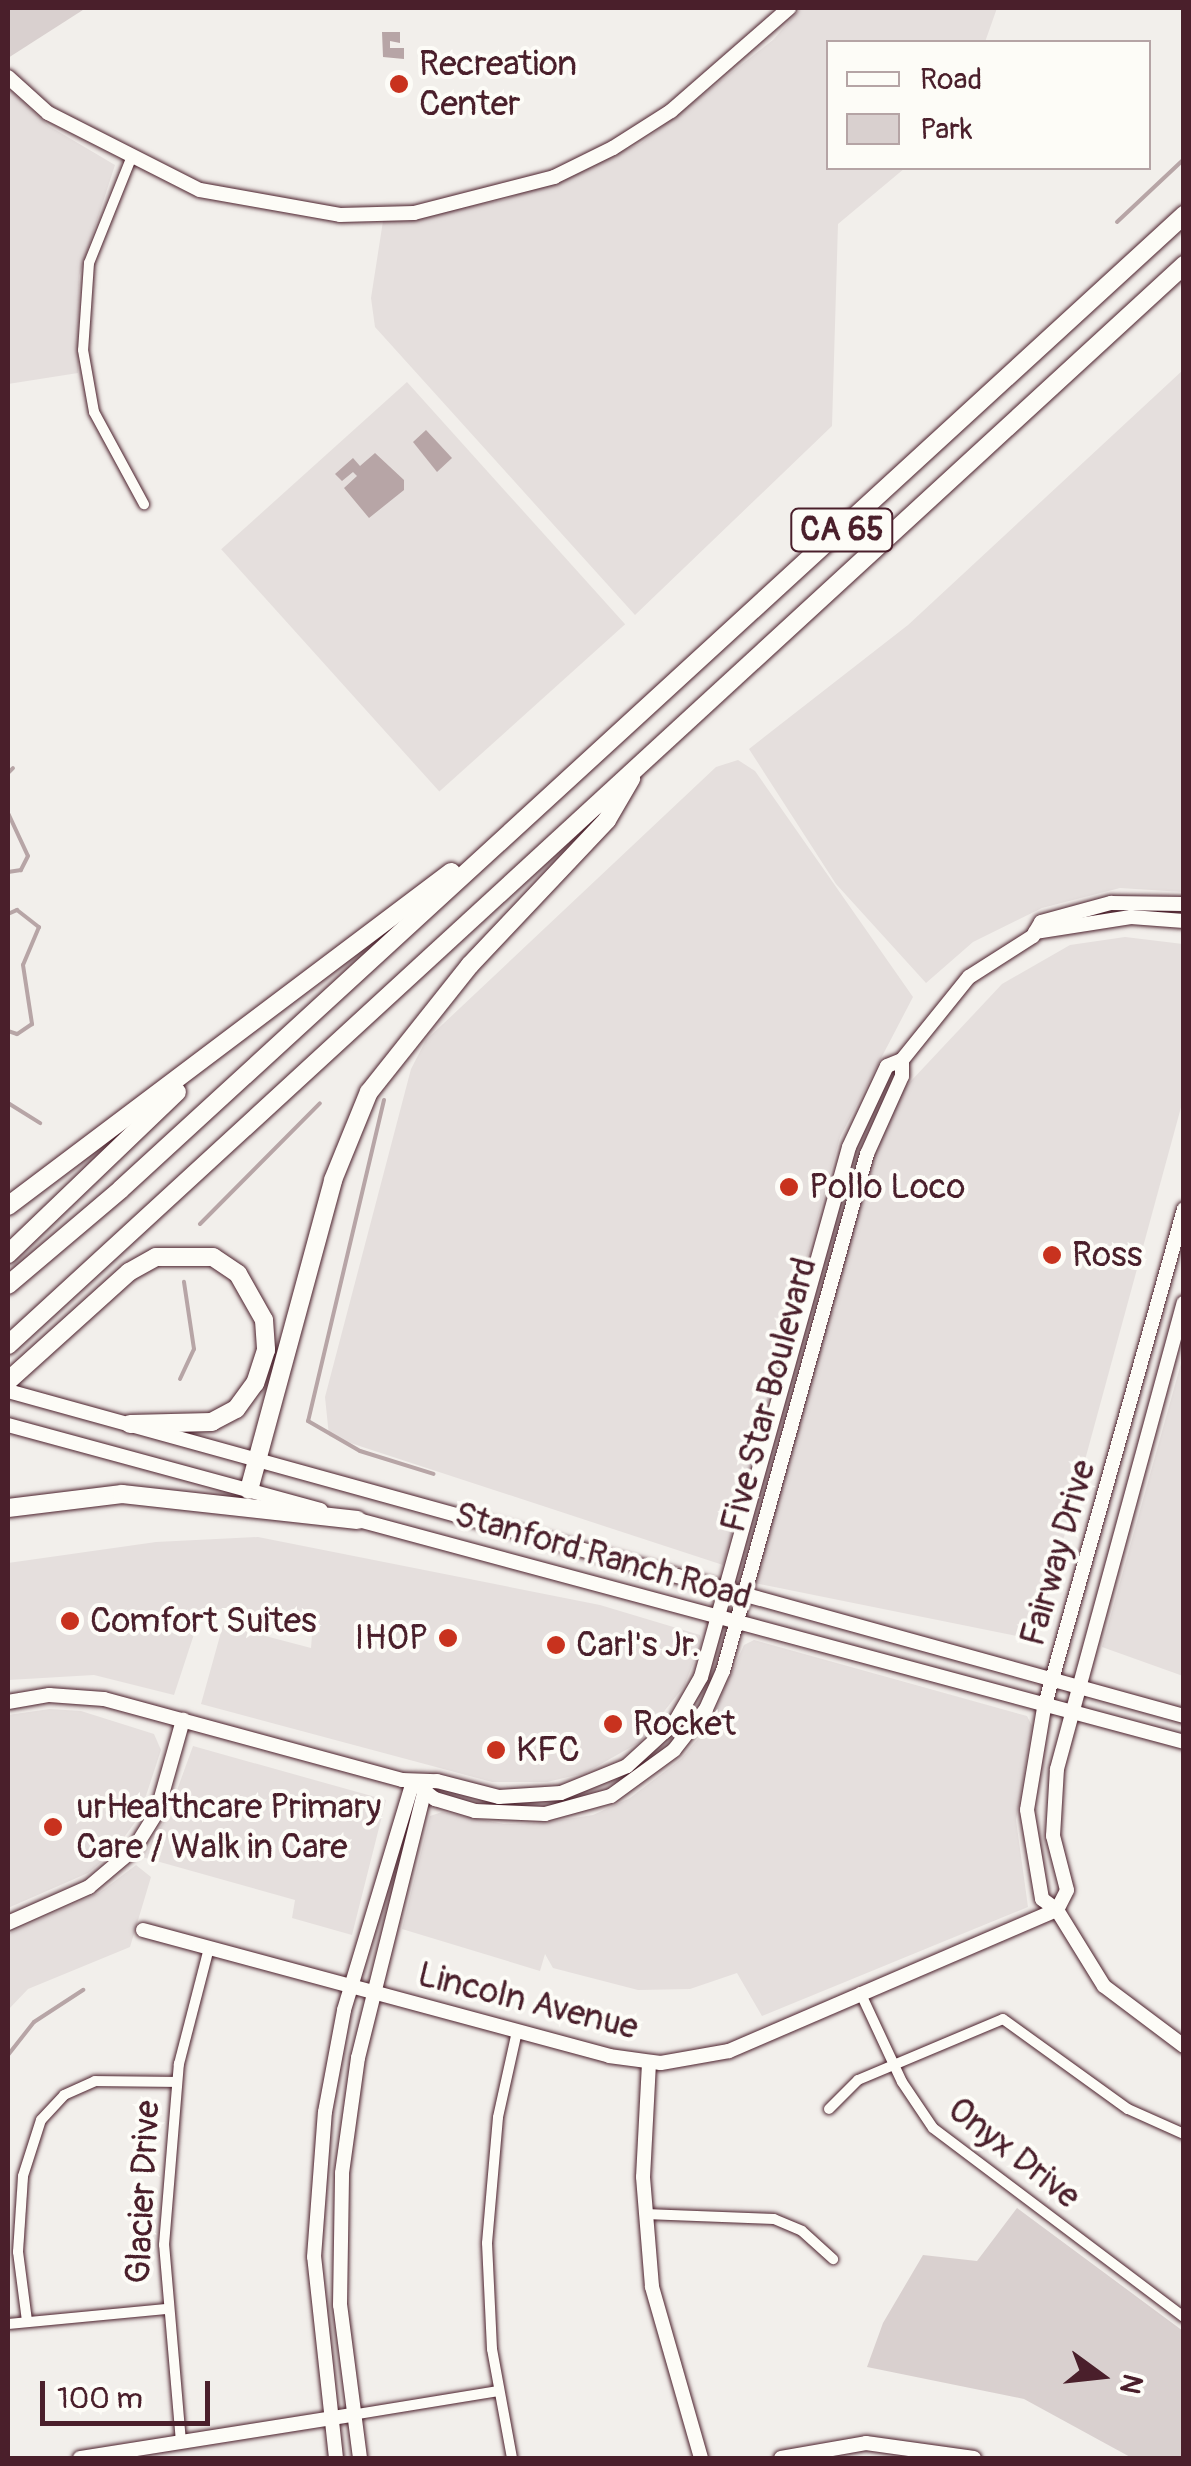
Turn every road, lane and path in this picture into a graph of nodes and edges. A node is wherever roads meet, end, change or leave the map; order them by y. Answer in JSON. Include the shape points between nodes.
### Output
{"nodes":[{"id":1,"x":789,"y":8,"type":"edge"},
{"id":2,"x":8,"y":77,"type":"edge"},
{"id":3,"x":130,"y":160,"type":"junction"},
{"id":4,"x":1184,"y":215,"type":"edge"},
{"id":5,"x":1184,"y":265,"type":"edge"},
{"id":6,"x":144,"y":504,"type":"dead end"},
{"id":7,"x":641,"y":762,"type":"junction"},
{"id":8,"x":498,"y":842,"type":"junction"},
{"id":9,"x":1184,"y":904,"type":"edge"},
{"id":10,"x":1184,"y":921,"type":"edge"},
{"id":11,"x":1035,"y":932,"type":"junction"},
{"id":12,"x":259,"y":1018,"type":"junction"},
{"id":13,"x":902,"y":1060,"type":"junction"},
{"id":14,"x":8,"y":1206,"type":"edge"},
{"id":15,"x":1184,"y":1209,"type":"edge"},
{"id":16,"x":8,"y":1254,"type":"edge"},
{"id":17,"x":8,"y":1285,"type":"edge"},
{"id":18,"x":1184,"y":1304,"type":"edge"},
{"id":19,"x":8,"y":1345,"type":"edge"},
{"id":20,"x":1140,"y":1369,"type":"junction"},
{"id":21,"x":1164,"y":1375,"type":"junction"},
{"id":22,"x":8,"y":1381,"type":"edge"},
{"id":23,"x":8,"y":1391,"type":"edge"},
{"id":24,"x":130,"y":1424,"type":"junction"},
{"id":25,"x":8,"y":1425,"type":"edge"},
{"id":26,"x":259,"y":1460,"type":"junction"},
{"id":27,"x":759,"y":1468,"type":"junction"},
{"id":28,"x":779,"y":1474,"type":"junction"},
{"id":29,"x":248,"y":1490,"type":"junction"},
{"id":30,"x":8,"y":1508,"type":"edge"},
{"id":31,"x":358,"y":1520,"type":"junction"},
{"id":32,"x":728,"y":1593,"type":"junction"},
{"id":33,"x":745,"y":1597,"type":"junction"},
{"id":34,"x":720,"y":1620,"type":"junction"},
{"id":35,"x":737,"y":1625,"type":"junction"},
{"id":36,"x":1053,"y":1681,"type":"junction"},
{"id":37,"x":1078,"y":1689,"type":"junction"},
{"id":38,"x":8,"y":1702,"type":"edge"},
{"id":39,"x":1044,"y":1708,"type":"junction"},
{"id":40,"x":1071,"y":1715,"type":"junction"},
{"id":41,"x":1184,"y":1716,"type":"edge"},
{"id":42,"x":182,"y":1720,"type":"junction"},
{"id":43,"x":676,"y":1722,"type":"junction"},
{"id":44,"x":1184,"y":1742,"type":"edge"},
{"id":45,"x":656,"y":1768,"type":"junction"},
{"id":46,"x":422,"y":1785,"type":"junction"},
{"id":47,"x":562,"y":1793,"type":"junction"},
{"id":48,"x":522,"y":1816,"type":"junction"},
{"id":49,"x":1057,"y":1910,"type":"junction"},
{"id":50,"x":8,"y":1924,"type":"edge"},
{"id":51,"x":143,"y":1930,"type":"dead end"},
{"id":52,"x":209,"y":1948,"type":"junction"},
{"id":53,"x":351,"y":1986,"type":"junction"},
{"id":54,"x":374,"y":1992,"type":"junction"},
{"id":55,"x":860,"y":1992,"type":"junction"},
{"id":56,"x":517,"y":2032,"type":"junction"},
{"id":57,"x":1184,"y":2046,"type":"edge"},
{"id":58,"x":649,"y":2063,"type":"junction"},
{"id":59,"x":893,"y":2064,"type":"junction"},
{"id":60,"x":176,"y":2082,"type":"junction"},
{"id":61,"x":829,"y":2109,"type":"dead end"},
{"id":62,"x":1184,"y":2134,"type":"edge"},
{"id":63,"x":644,"y":2214,"type":"junction"},
{"id":64,"x":833,"y":2259,"type":"dead end"},
{"id":65,"x":166,"y":2309,"type":"junction"},
{"id":66,"x":1184,"y":2316,"type":"edge"},
{"id":67,"x":27,"y":2321,"type":"junction"},
{"id":68,"x":8,"y":2324,"type":"edge"},
{"id":69,"x":498,"y":2390,"type":"junction"},
{"id":70,"x":352,"y":2415,"type":"junction"},
{"id":71,"x":329,"y":2418,"type":"junction"},
{"id":72,"x":180,"y":2442,"type":"junction"},
{"id":73,"x":951,"y":2456,"type":"edge"},
{"id":74,"x":80,"y":2458,"type":"edge"},
{"id":75,"x":336,"y":2458,"type":"edge"},
{"id":76,"x":360,"y":2458,"type":"edge"},
{"id":77,"x":512,"y":2458,"type":"edge"},
{"id":78,"x":700,"y":2458,"type":"edge"},
{"id":79,"x":781,"y":2458,"type":"edge"},
{"id":80,"x":974,"y":2458,"type":"edge"}],
"edges":[{"from":1,"to":3,"type":"street","via":[[671,110],[613,148],[554,177],[480,201],[414,213],[340,215],[200,190]]},
{"from":2,"to":3,"type":"street","via":[[48,114]]},
{"from":3,"to":6,"type":"street","via":[[92,253],[83,338],[94,412]]},
{"from":4,"to":8,"type":"highway","number":"CA 65"},
{"from":5,"to":7,"type":"highway","number":"CA 65"},
{"from":7,"to":19,"type":"highway","number":"CA 65"},
{"from":7,"to":26,"type":"highway","via":[[607,820],[447,991],[370,1092],[333,1180]]},
{"from":8,"to":12,"type":"highway"},
{"from":8,"to":17,"type":"highway","number":"CA 65"},
{"from":9,"to":11,"type":"street","name":"Five Star Boulevard","via":[[1095,906],[1041,922]]},
{"from":10,"to":11,"type":"street","name":"Five Star Boulevard","via":[[1132,917]]},
{"from":11,"to":13,"type":"street","name":"Five Star Boulevard","via":[[969,977]]},
{"from":12,"to":14,"type":"highway"},
{"from":12,"to":16,"type":"highway"},
{"from":13,"to":27,"type":"street","name":"Five Star Boulevard","via":[[887,1066],[849,1146]]},
{"from":13,"to":28,"type":"street","name":"Five Star Boulevard","via":[[902,1076],[874,1132]]},
{"from":15,"to":20,"type":"street","name":"Fairway Drive"},
{"from":18,"to":21,"type":"street","name":"Fairway Drive"},
{"from":20,"to":21,"type":"street"},
{"from":20,"to":36,"type":"street","name":"Fairway Drive"},
{"from":21,"to":37,"type":"street","name":"Fairway Drive"},
{"from":22,"to":24,"type":"highway","via":[[129,1272],[156,1257],[213,1257],[238,1274],[264,1320],[266,1350],[255,1383],[236,1409],[212,1422]]},
{"from":23,"to":24,"type":"street","name":"Stanford Ranch Road"},
{"from":24,"to":26,"type":"street","name":"Stanford Ranch Road"},
{"from":25,"to":29,"type":"street","name":"Stanford Ranch Road"},
{"from":26,"to":29,"type":"highway"},
{"from":26,"to":32,"type":"street","name":"Stanford Ranch Road"},
{"from":27,"to":28,"type":"street"},
{"from":27,"to":32,"type":"street","name":"Five Star Boulevard"},
{"from":28,"to":33,"type":"street","name":"Five Star Boulevard"},
{"from":29,"to":31,"type":"street","name":"Stanford Ranch Road"},
{"from":30,"to":31,"type":"highway","via":[[122,1494]]},
{"from":31,"to":34,"type":"street","name":"Stanford Ranch Road"},
{"from":32,"to":33,"type":"street","name":"Stanford Ranch Road"},
{"from":32,"to":34,"type":"street","name":"Five Star Boulevard"},
{"from":33,"to":35,"type":"street","name":"Five Star Boulevard"},
{"from":33,"to":36,"type":"street","name":"Stanford Ranch Road"},
{"from":34,"to":35,"type":"street","name":"Stanford Ranch Road"},
{"from":34,"to":43,"type":"street","name":"Five Star Boulevard","via":[[702,1677]]},
{"from":35,"to":39,"type":"street","name":"Stanford Ranch Road"},
{"from":35,"to":45,"type":"street","name":"Five Star Boulevard","via":[[706,1710]]},
{"from":36,"to":37,"type":"street","name":"Stanford Ranch Road"},
{"from":36,"to":39,"type":"street","name":"Fairway Drive"},
{"from":37,"to":40,"type":"street","name":"Fairway Drive"},
{"from":37,"to":41,"type":"street","name":"Stanford Ranch Road"},
{"from":38,"to":42,"type":"street","name":"Five Star Boulevard","via":[[86,1696]]},
{"from":39,"to":40,"type":"street","name":"Stanford Ranch Road"},
{"from":39,"to":49,"type":"street","name":"Fairway Drive","via":[[1027,1786],[1028,1836],[1042,1899]]},
{"from":40,"to":44,"type":"street","name":"Stanford Ranch Road"},
{"from":40,"to":49,"type":"street","name":"Fairway Drive","via":[[1053,1802],[1067,1890]]},
{"from":42,"to":46,"type":"street","name":"Five Star Boulevard"},
{"from":42,"to":50,"type":"street","via":[[157,1812],[134,1850],[89,1887]]},
{"from":43,"to":45,"type":"street"},
{"from":43,"to":47,"type":"street","name":"Five Star Boulevard","via":[[627,1766]]},
{"from":45,"to":48,"type":"street","name":"Five Star Boulevard","via":[[587,1806]]},
{"from":46,"to":47,"type":"street","name":"Five Star Boulevard","via":[[499,1797]]},
{"from":46,"to":48,"type":"street","name":"Five Star Boulevard","via":[[475,1812]]},
{"from":46,"to":53,"type":"street"},
{"from":46,"to":54,"type":"street"},
{"from":47,"to":48,"type":"street"},
{"from":49,"to":55,"type":"street","name":"Lincoln Avenue"},
{"from":49,"to":57,"type":"street","name":"Fairway Drive","via":[[1104,1986]]},
{"from":51,"to":52,"type":"street","name":"Lincoln Avenue"},
{"from":52,"to":53,"type":"street","name":"Lincoln Avenue"},
{"from":52,"to":60,"type":"street","name":"Glacier Drive"},
{"from":53,"to":54,"type":"street","name":"Lincoln Avenue"},
{"from":53,"to":71,"type":"street","via":[[325,2112],[315,2217],[316,2307]]},
{"from":54,"to":56,"type":"street","name":"Lincoln Avenue"},
{"from":54,"to":70,"type":"street","via":[[348,2114],[339,2218]]},
{"from":55,"to":58,"type":"street","name":"Lincoln Avenue","via":[[729,2051]]},
{"from":55,"to":59,"type":"street","name":"Onyx Drive"},
{"from":56,"to":58,"type":"street","name":"Lincoln Avenue"},
{"from":56,"to":69,"type":"street","via":[[488,2206]]},
{"from":58,"to":63,"type":"street"},
{"from":59,"to":61,"type":"street","via":[[858,2080]]},
{"from":59,"to":62,"type":"street","via":[[1004,2019],[1110,2097]]},
{"from":59,"to":66,"type":"street","name":"Onyx Drive","via":[[911,2100],[945,2140]]},
{"from":60,"to":65,"type":"street","name":"Glacier Drive"},
{"from":60,"to":67,"type":"street","via":[[95,2080],[64,2096],[41,2120],[21,2195],[18,2252]]},
{"from":63,"to":64,"type":"street","via":[[774,2219],[802,2231]]},
{"from":63,"to":78,"type":"street","via":[[659,2323]]},
{"from":65,"to":67,"type":"street"},
{"from":65,"to":72,"type":"street","name":"Glacier Drive"},
{"from":67,"to":68,"type":"street"},
{"from":69,"to":70,"type":"street"},
{"from":69,"to":77,"type":"street"},
{"from":70,"to":71,"type":"street"},
{"from":70,"to":76,"type":"street"},
{"from":71,"to":72,"type":"street"},
{"from":71,"to":75,"type":"street"},
{"from":72,"to":74,"type":"street"},
{"from":73,"to":79,"type":"street","via":[[866,2444]]},
{"from":73,"to":80,"type":"street"}]}
